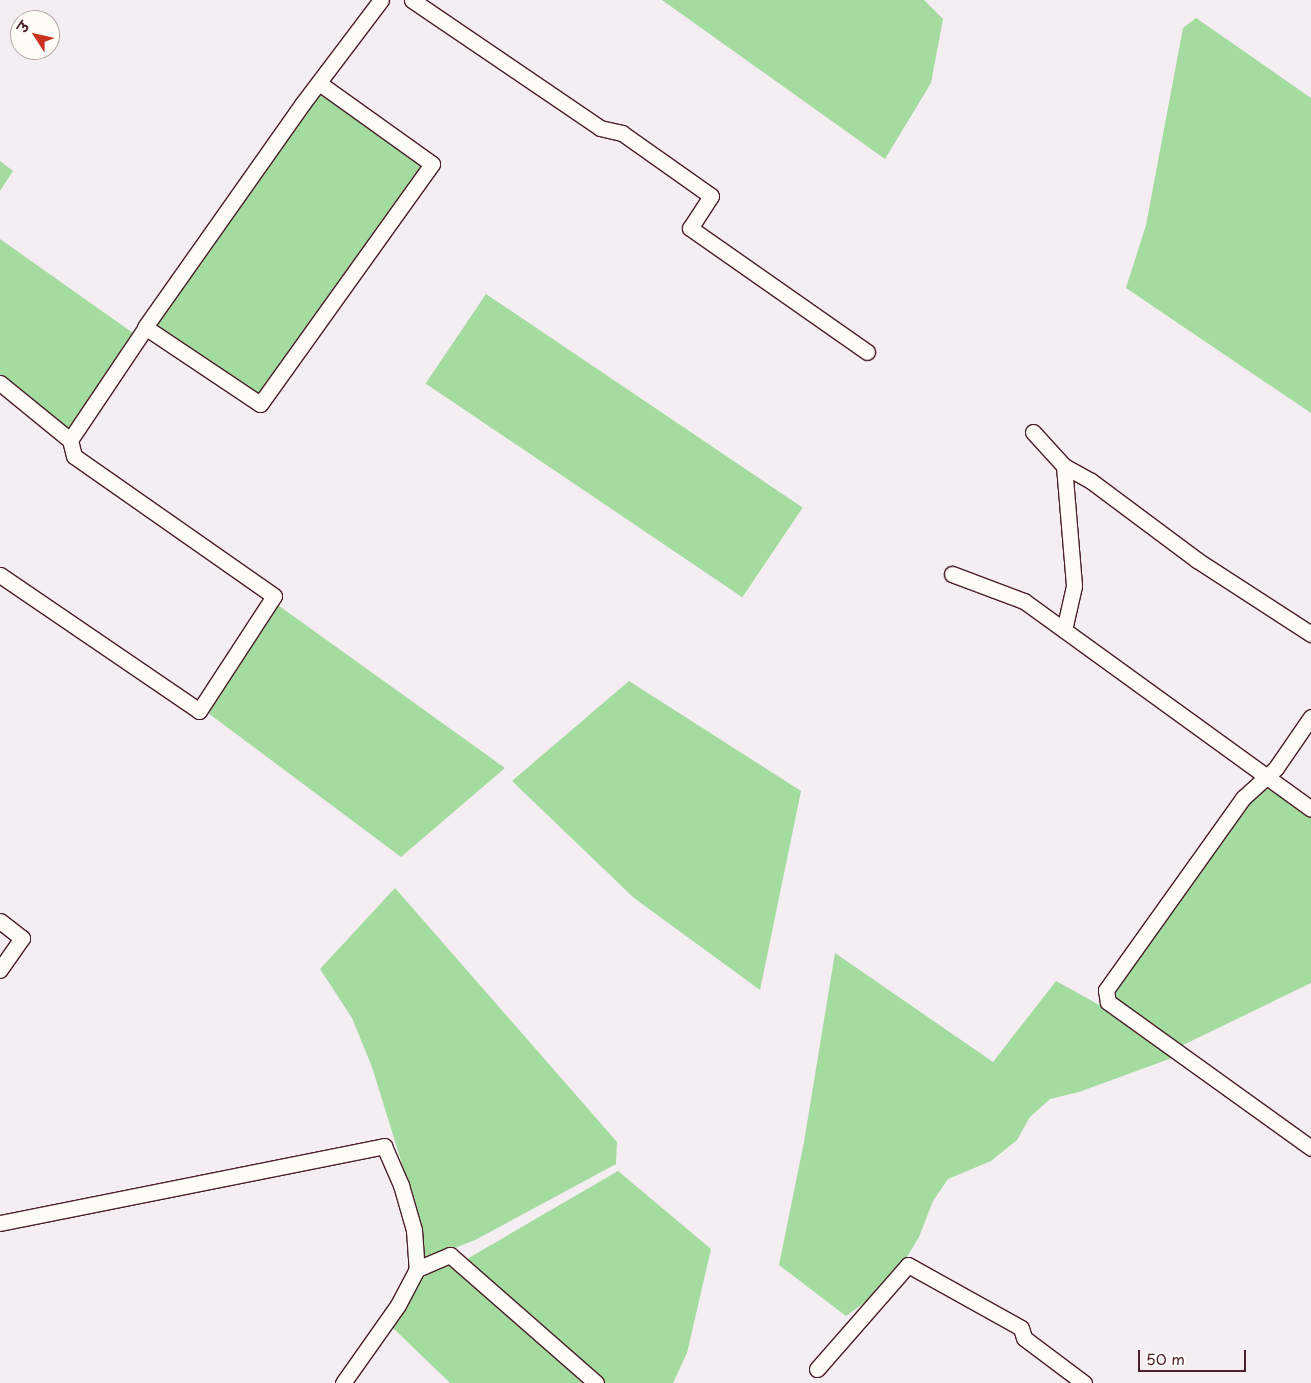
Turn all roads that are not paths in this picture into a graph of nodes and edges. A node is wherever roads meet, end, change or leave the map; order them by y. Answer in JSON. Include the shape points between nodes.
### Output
{"nodes":[{"id":1,"x":381,"y":0,"type":"edge"},
{"id":2,"x":412,"y":0,"type":"edge"},
{"id":3,"x":319,"y":83,"type":"junction"},
{"id":4,"x":146,"y":328,"type":"junction"},
{"id":5,"x":866,"y":352,"type":"dead end"},
{"id":6,"x":0,"y":384,"type":"edge"},
{"id":7,"x":1033,"y":432,"type":"dead end"},
{"id":8,"x":70,"y":440,"type":"junction"},
{"id":9,"x":1064,"y":466,"type":"junction"},
{"id":10,"x":952,"y":574,"type":"dead end"},
{"id":11,"x":0,"y":575,"type":"edge"},
{"id":12,"x":1064,"y":630,"type":"junction"},
{"id":13,"x":1311,"y":634,"type":"edge"},
{"id":14,"x":1311,"y":717,"type":"edge"},
{"id":15,"x":1264,"y":778,"type":"junction"},
{"id":16,"x":1311,"y":810,"type":"edge"},
{"id":17,"x":0,"y":921,"type":"edge"},
{"id":18,"x":0,"y":970,"type":"edge"},
{"id":19,"x":1311,"y":1148,"type":"edge"},
{"id":20,"x":0,"y":1223,"type":"edge"},
{"id":21,"x":416,"y":1269,"type":"junction"},
{"id":22,"x":817,"y":1369,"type":"dead end"},
{"id":23,"x":343,"y":1383,"type":"edge"},
{"id":24,"x":596,"y":1383,"type":"edge"},
{"id":25,"x":1084,"y":1383,"type":"edge"}],
"edges":[{"from":1,"to":3,"type":"street"},
{"from":2,"to":5,"type":"street","via":[[600,128],[622,133],[711,196],[690,228]]},
{"from":3,"to":4,"type":"street"},
{"from":3,"to":4,"type":"street","via":[[432,164],[260,404]]},
{"from":4,"to":8,"type":"street"},
{"from":6,"to":8,"type":"street"},
{"from":7,"to":9,"type":"street"},
{"from":8,"to":11,"type":"street","via":[[74,456],[274,596],[199,711]]},
{"from":9,"to":12,"type":"street","via":[[1074,586]]},
{"from":9,"to":13,"type":"street","via":[[1091,481],[1197,560]]},
{"from":10,"to":12,"type":"street","via":[[1024,601]]},
{"from":12,"to":15,"type":"street"},
{"from":14,"to":15,"type":"street","via":[[1276,768]]},
{"from":15,"to":16,"type":"street"},
{"from":15,"to":19,"type":"street","via":[[1244,798],[1108,983],[1106,997],[1108,1002],[1214,1081]]},
{"from":17,"to":18,"type":"street","via":[[22,938]]},
{"from":20,"to":21,"type":"street","via":[[384,1146],[401,1185],[414,1230]]},
{"from":21,"to":23,"type":"street","via":[[398,1305]]},
{"from":21,"to":24,"type":"street","via":[[450,1255]]},
{"from":22,"to":25,"type":"street","via":[[908,1265],[1021,1328],[1024,1338]]}]}
